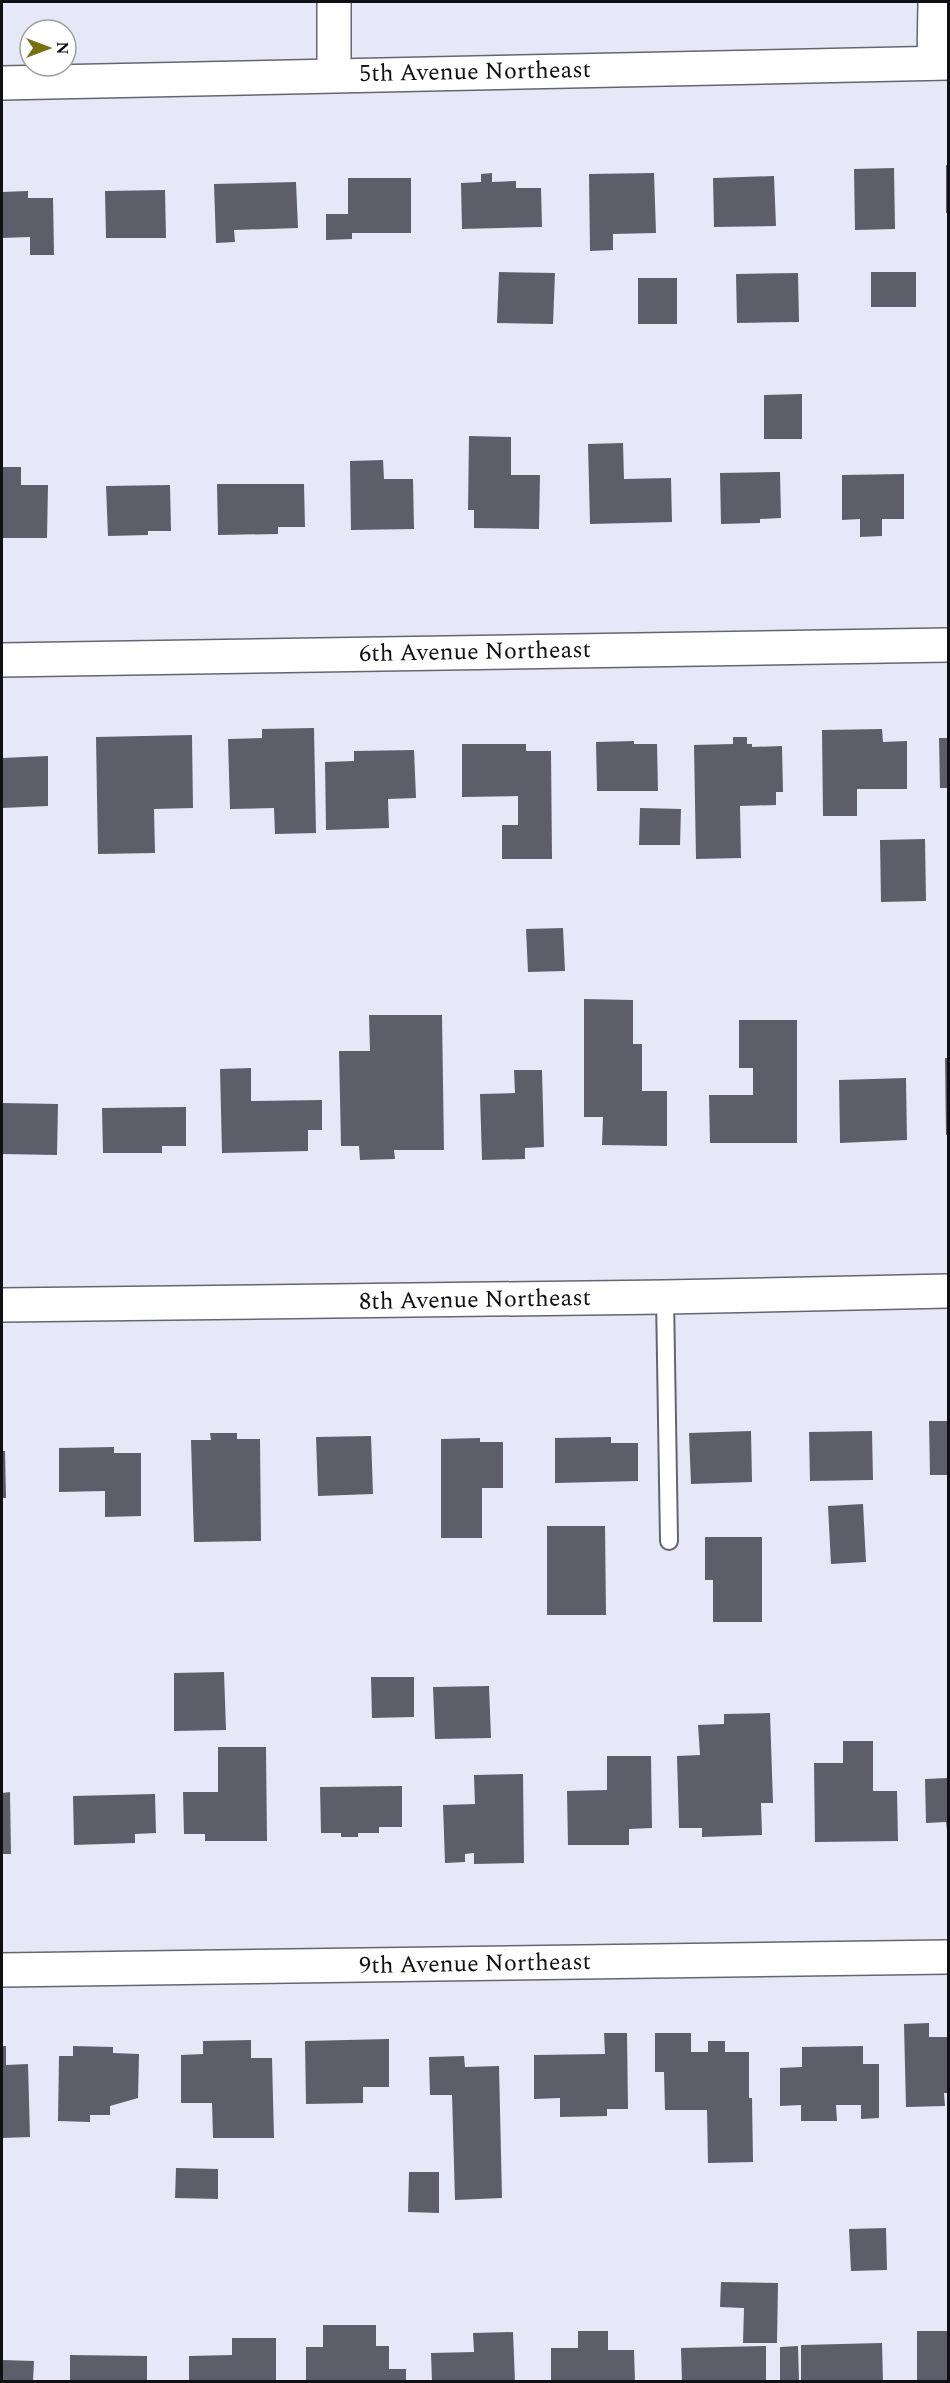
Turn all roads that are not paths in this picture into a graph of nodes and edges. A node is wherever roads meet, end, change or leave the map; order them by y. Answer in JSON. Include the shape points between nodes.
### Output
{"nodes":[{"id":1,"x":334,"y":2,"type":"edge"},
{"id":2,"x":935,"y":2,"type":"edge"},
{"id":3,"x":941,"y":63,"type":"edge"},
{"id":4,"x":333,"y":75,"type":"junction"},
{"id":5,"x":2,"y":82,"type":"edge"},
{"id":6,"x":948,"y":645,"type":"edge"},
{"id":7,"x":2,"y":660,"type":"edge"},
{"id":8,"x":948,"y":1291,"type":"edge"},
{"id":9,"x":665,"y":1297,"type":"junction"},
{"id":10,"x":2,"y":1305,"type":"edge"},
{"id":11,"x":669,"y":1540,"type":"dead end"},
{"id":12,"x":948,"y":1957,"type":"edge"},
{"id":13,"x":2,"y":1970,"type":"edge"}],
"edges":[{"from":1,"to":4,"type":"street"},
{"from":2,"to":3,"type":"street"},
{"from":3,"to":4,"type":"street","name":"5th Avenue Northeast"},
{"from":4,"to":5,"type":"street","name":"5th Avenue Northeast"},
{"from":6,"to":7,"type":"street","name":"6th Avenue Northeast"},
{"from":8,"to":9,"type":"street","name":"8th Avenue Northeast"},
{"from":9,"to":10,"type":"street","name":"8th Avenue Northeast"},
{"from":9,"to":11,"type":"lane"},
{"from":12,"to":13,"type":"street","name":"9th Avenue Northeast"}]}
